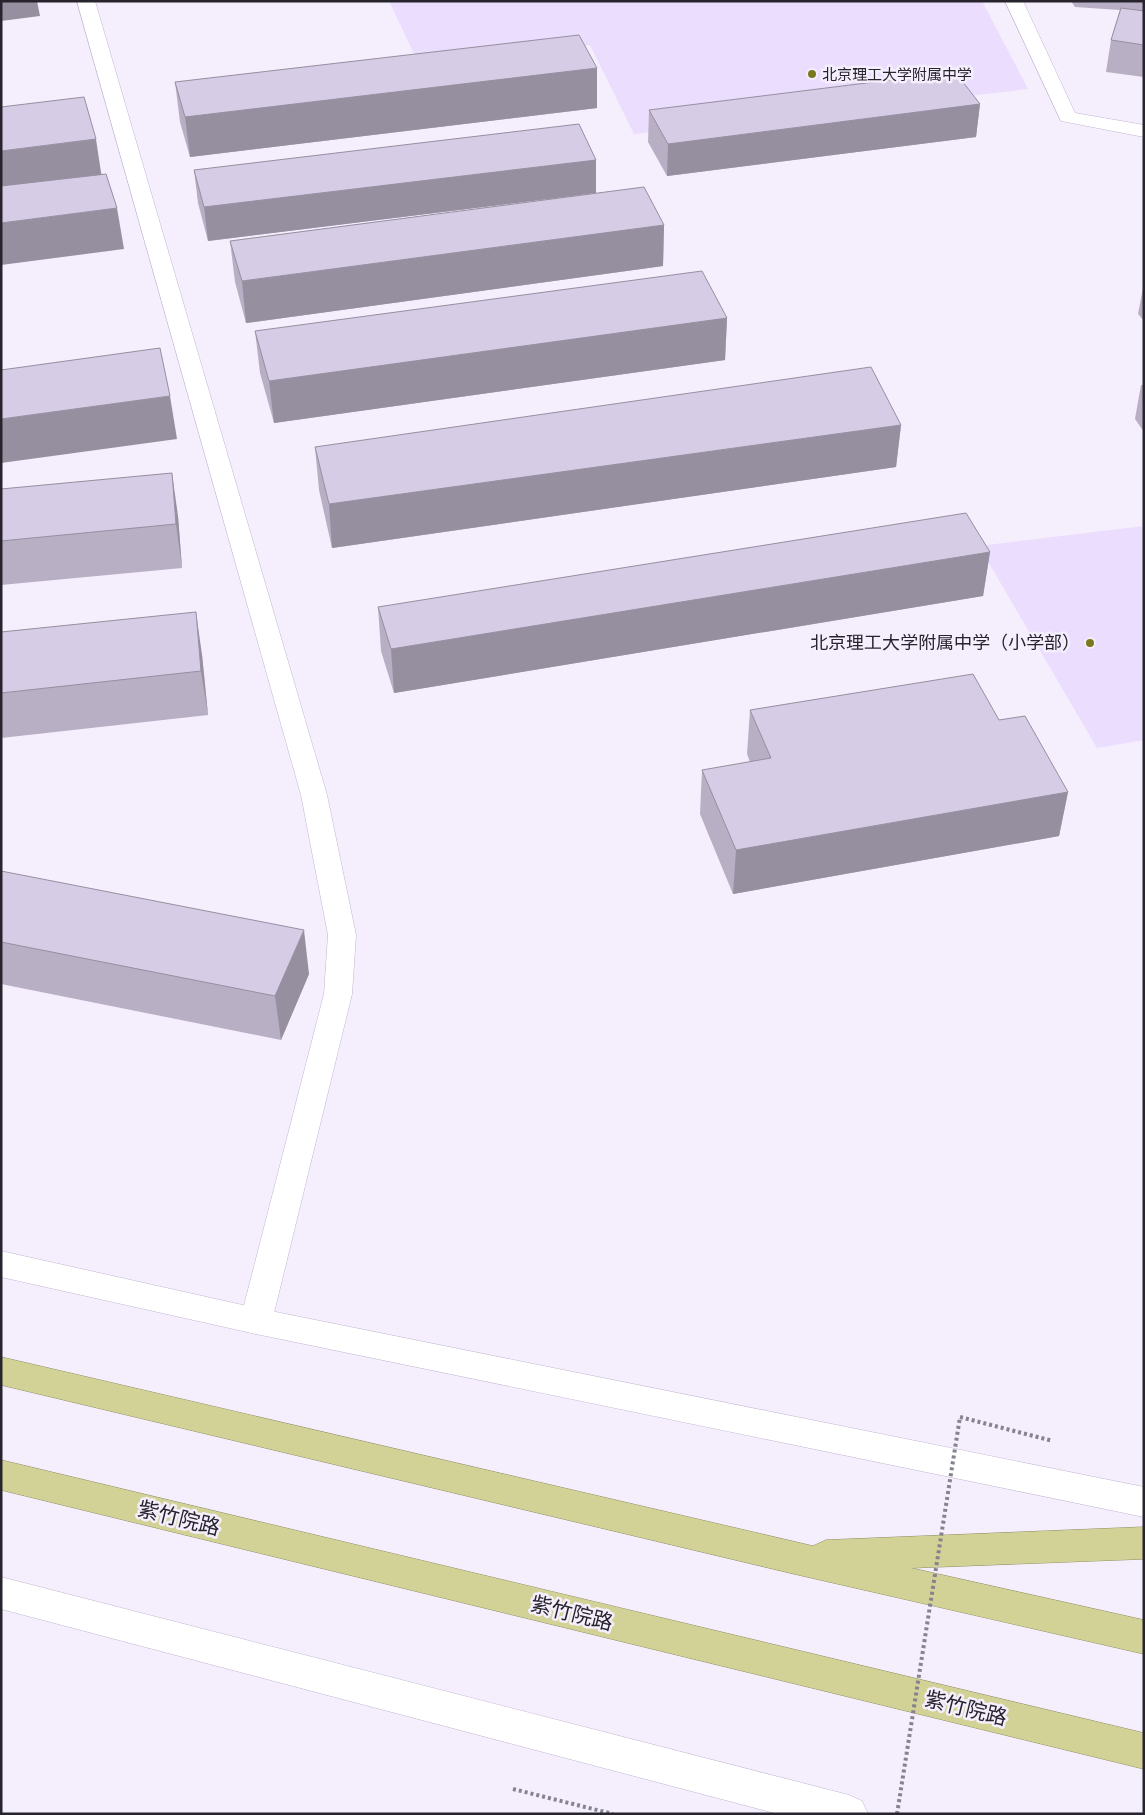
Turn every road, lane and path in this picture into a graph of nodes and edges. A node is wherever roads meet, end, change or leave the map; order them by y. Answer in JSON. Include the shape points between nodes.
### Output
{"nodes":[{"id":1,"x":86,"y":1,"type":"edge"},
{"id":2,"x":1014,"y":1,"type":"edge"},
{"id":3,"x":1144,"y":131,"type":"edge"},
{"id":4,"x":1,"y":1264,"type":"edge"},
{"id":5,"x":256,"y":1321,"type":"junction"},
{"id":6,"x":1,"y":1371,"type":"edge"},
{"id":7,"x":1053,"y":1441,"type":"dead end"},
{"id":8,"x":1,"y":1475,"type":"edge"},
{"id":9,"x":1144,"y":1502,"type":"edge"},
{"id":10,"x":1144,"y":1543,"type":"edge"},
{"id":11,"x":790,"y":1557,"type":"junction"},
{"id":12,"x":1,"y":1593,"type":"edge"},
{"id":13,"x":1144,"y":1637,"type":"edge"},
{"id":14,"x":1144,"y":1751,"type":"edge"},
{"id":15,"x":513,"y":1789,"type":"dead end"},
{"id":16,"x":613,"y":1814,"type":"edge"},
{"id":17,"x":849,"y":1814,"type":"edge"},
{"id":18,"x":897,"y":1814,"type":"edge"}],
"edges":[{"from":1,"to":5,"type":"street","via":[[314,795],[342,934],[338,994]]},
{"from":2,"to":3,"type":"street","via":[[1068,117]]},
{"from":4,"to":5,"type":"street"},
{"from":5,"to":9,"type":"street"},
{"from":6,"to":11,"type":"highway"},
{"from":7,"to":18,"type":"path","bridge":true,"via":[[960,1417]]},
{"from":8,"to":14,"type":"highway","name":"紫竹院路"},
{"from":10,"to":11,"type":"highway"},
{"from":11,"to":13,"type":"highway"},
{"from":12,"to":17,"type":"street"},
{"from":15,"to":16,"type":"path"}]}
